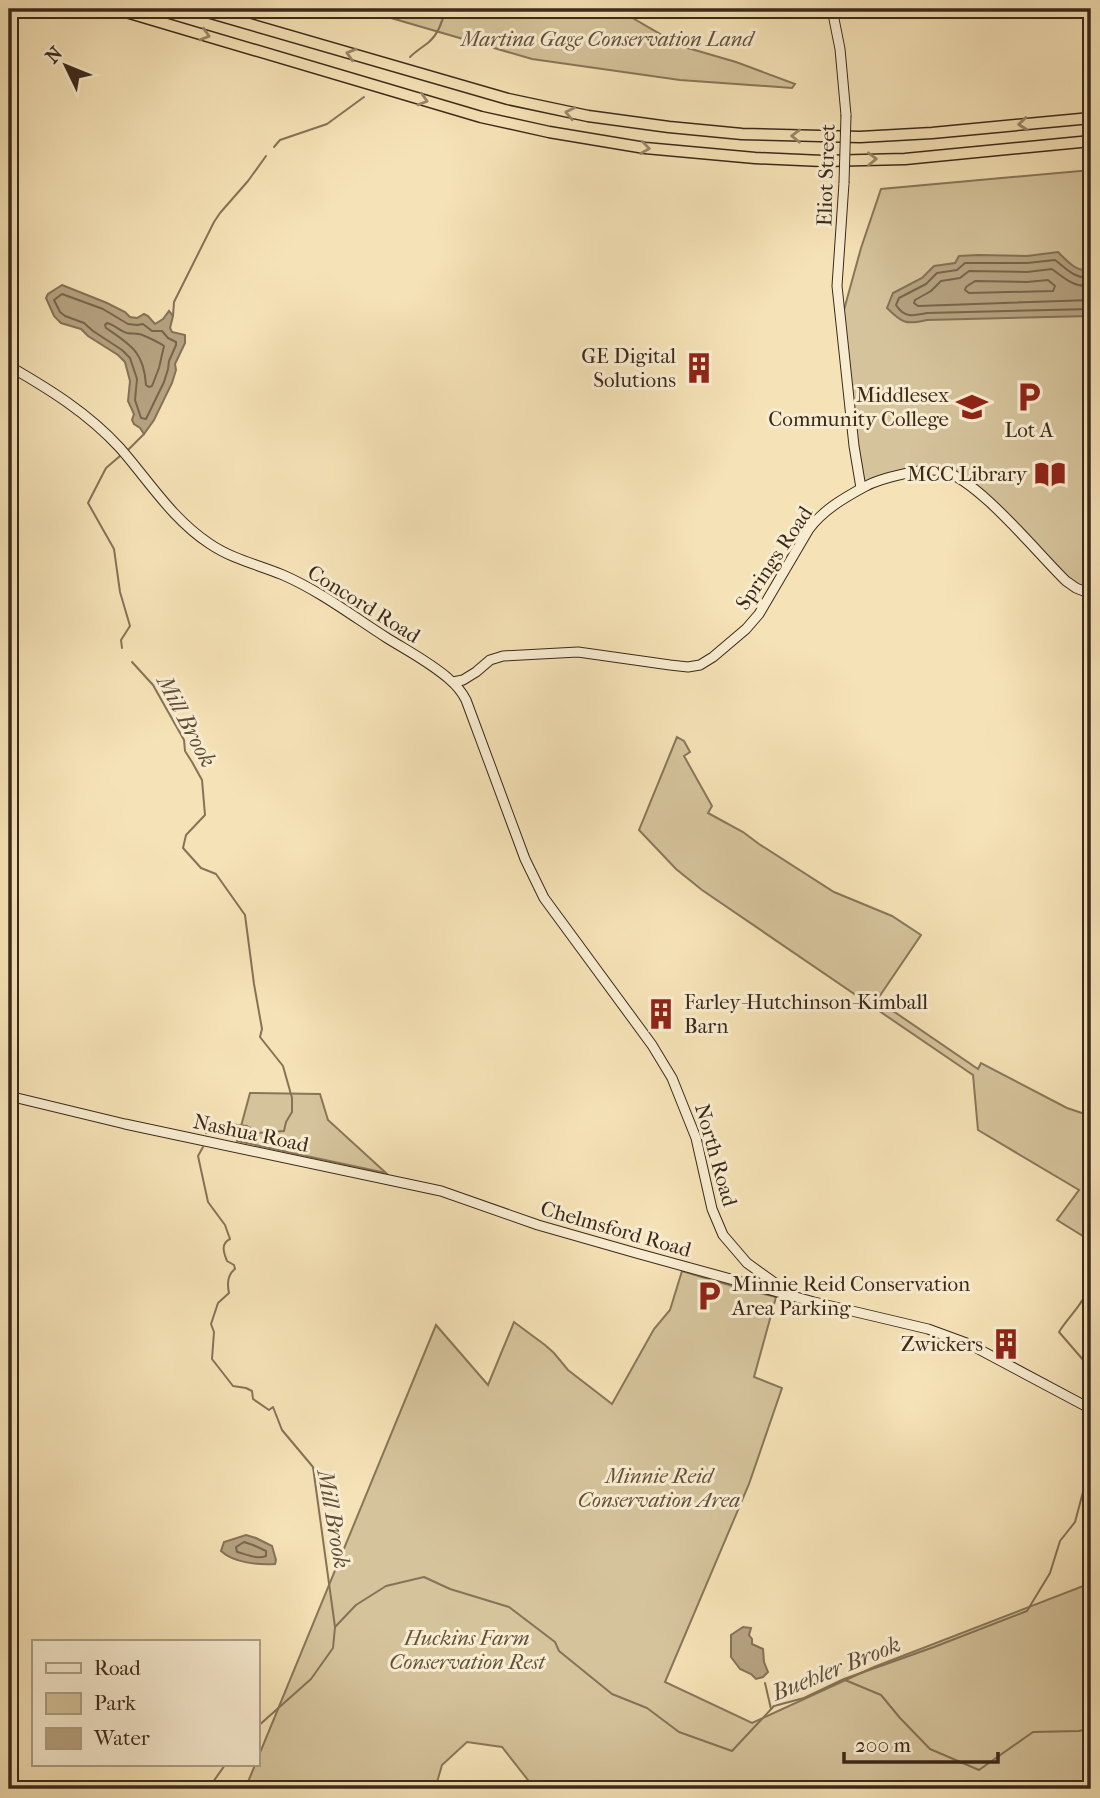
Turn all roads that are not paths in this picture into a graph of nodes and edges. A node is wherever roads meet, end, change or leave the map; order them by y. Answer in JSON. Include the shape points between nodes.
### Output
{"nodes":[{"id":1,"x":116,"y":9,"type":"edge"},
{"id":2,"x":197,"y":9,"type":"edge"},
{"id":3,"x":832,"y":9,"type":"edge"},
{"id":4,"x":1091,"y":118,"type":"edge"},
{"id":5,"x":1091,"y":141,"type":"edge"},
{"id":6,"x":9,"y":366,"type":"edge"},
{"id":7,"x":861,"y":488,"type":"junction"},
{"id":8,"x":1091,"y":594,"type":"edge"},
{"id":9,"x":453,"y":682,"type":"junction"},
{"id":10,"x":593,"y":964,"type":"joint"},
{"id":11,"x":9,"y":1096,"type":"edge"},
{"id":12,"x":485,"y":1207,"type":"joint"},
{"id":13,"x":747,"y":1264,"type":"junction"},
{"id":14,"x":738,"y":1281,"type":"junction"},
{"id":15,"x":788,"y":1295,"type":"junction"},
{"id":16,"x":1091,"y":1409,"type":"edge"}],
"edges":[{"from":1,"to":5,"type":"highway","one_way":true,"via":[[481,117],[645,148],[755,158],[905,159]]},
{"from":4,"to":2,"type":"highway","one_way":true,"via":[[860,137],[669,127],[508,99]]},
{"from":3,"to":7,"type":"main road","name":"Eliot Street","bridge":true,"via":[[846,114],[837,286]]},
{"from":6,"to":9,"type":"main road","name":"Concord Road","via":[[92,420],[179,519],[213,547],[296,581]]},
{"from":7,"to":8,"type":"main road","name":"Springs Road","via":[[887,477],[935,470],[950,473],[968,483],[1066,581]]},
{"from":7,"to":9,"type":"main road","name":"Springs Road","via":[[816,520],[760,614],[705,662],[692,667],[578,652],[503,656]]},
{"from":9,"to":10,"type":"main road","name":"Concord Road","via":[[466,700],[536,883]]},
{"from":10,"to":13,"type":"main road","name":"North Road","via":[[672,1078],[696,1138],[717,1223]]},
{"from":11,"to":12,"type":"main road","name":"Nashua Road","via":[[420,1186]]},
{"from":12,"to":14,"type":"main road","name":"Chelmsford Road"},
{"from":13,"to":14,"type":"main road"},
{"from":13,"to":15,"type":"main road","name":"North Road"},
{"from":14,"to":15,"type":"main road"},
{"from":15,"to":16,"type":"main road","via":[[940,1333]]}]}
